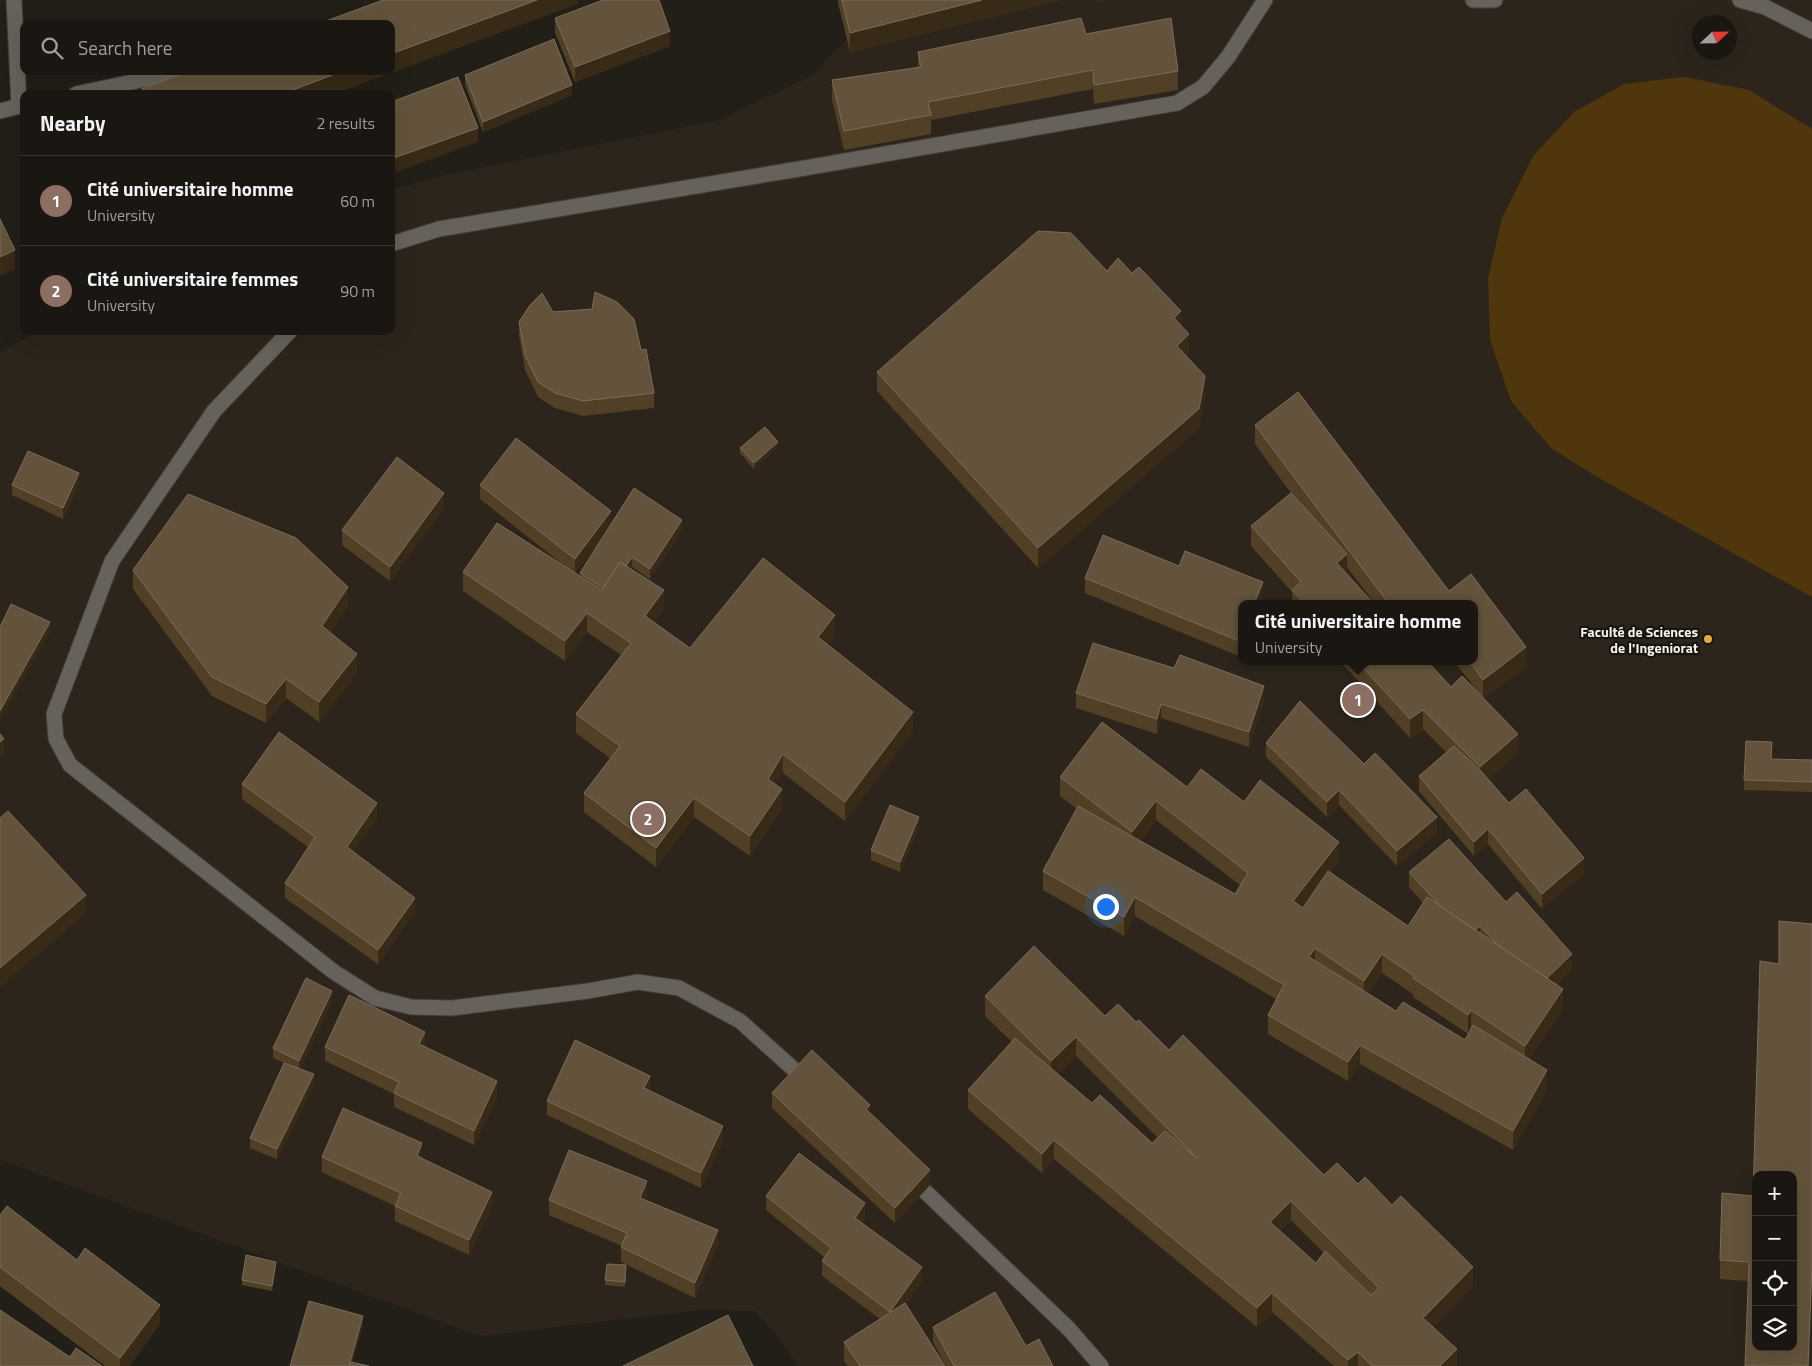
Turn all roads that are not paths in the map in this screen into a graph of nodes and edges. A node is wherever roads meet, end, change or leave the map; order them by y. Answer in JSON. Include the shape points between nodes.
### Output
{"nodes":[{"id":1,"x":14,"y":0,"type":"edge"},
{"id":2,"x":1265,"y":0,"type":"edge"},
{"id":3,"x":1474,"y":0,"type":"edge"},
{"id":4,"x":1495,"y":0,"type":"edge"},
{"id":5,"x":1740,"y":0,"type":"edge"},
{"id":6,"x":1812,"y":31,"type":"edge"},
{"id":7,"x":165,"y":75,"type":"edge"},
{"id":8,"x":20,"y":90,"type":"edge"},
{"id":9,"x":95,"y":90,"type":"edge"},
{"id":10,"x":20,"y":105,"type":"edge"},
{"id":11,"x":0,"y":111,"type":"edge"},
{"id":12,"x":395,"y":243,"type":"edge"},
{"id":13,"x":286,"y":335,"type":"edge"},
{"id":14,"x":818,"y":1092,"type":"edge"},
{"id":15,"x":896,"y":1164,"type":"edge"},
{"id":16,"x":1101,"y":1366,"type":"edge"}],
"edges":[{"from":1,"to":8,"type":"street"},
{"from":2,"to":12,"type":"street","via":[[1228,57],[1203,87],[1177,103],[799,170],[439,228]]},
{"from":3,"to":4,"type":"street"},
{"from":5,"to":6,"type":"street","via":[[1766,7]]},
{"from":7,"to":9,"type":"street"},
{"from":10,"to":11,"type":"street"},
{"from":13,"to":14,"type":"street","via":[[214,411],[112,562],[54,714],[56,739],[70,766],[334,972],[375,998],[411,1007],[452,1008],[638,982],[679,988],[740,1021]]},
{"from":15,"to":16,"type":"street","via":[[1069,1330]]}]}
